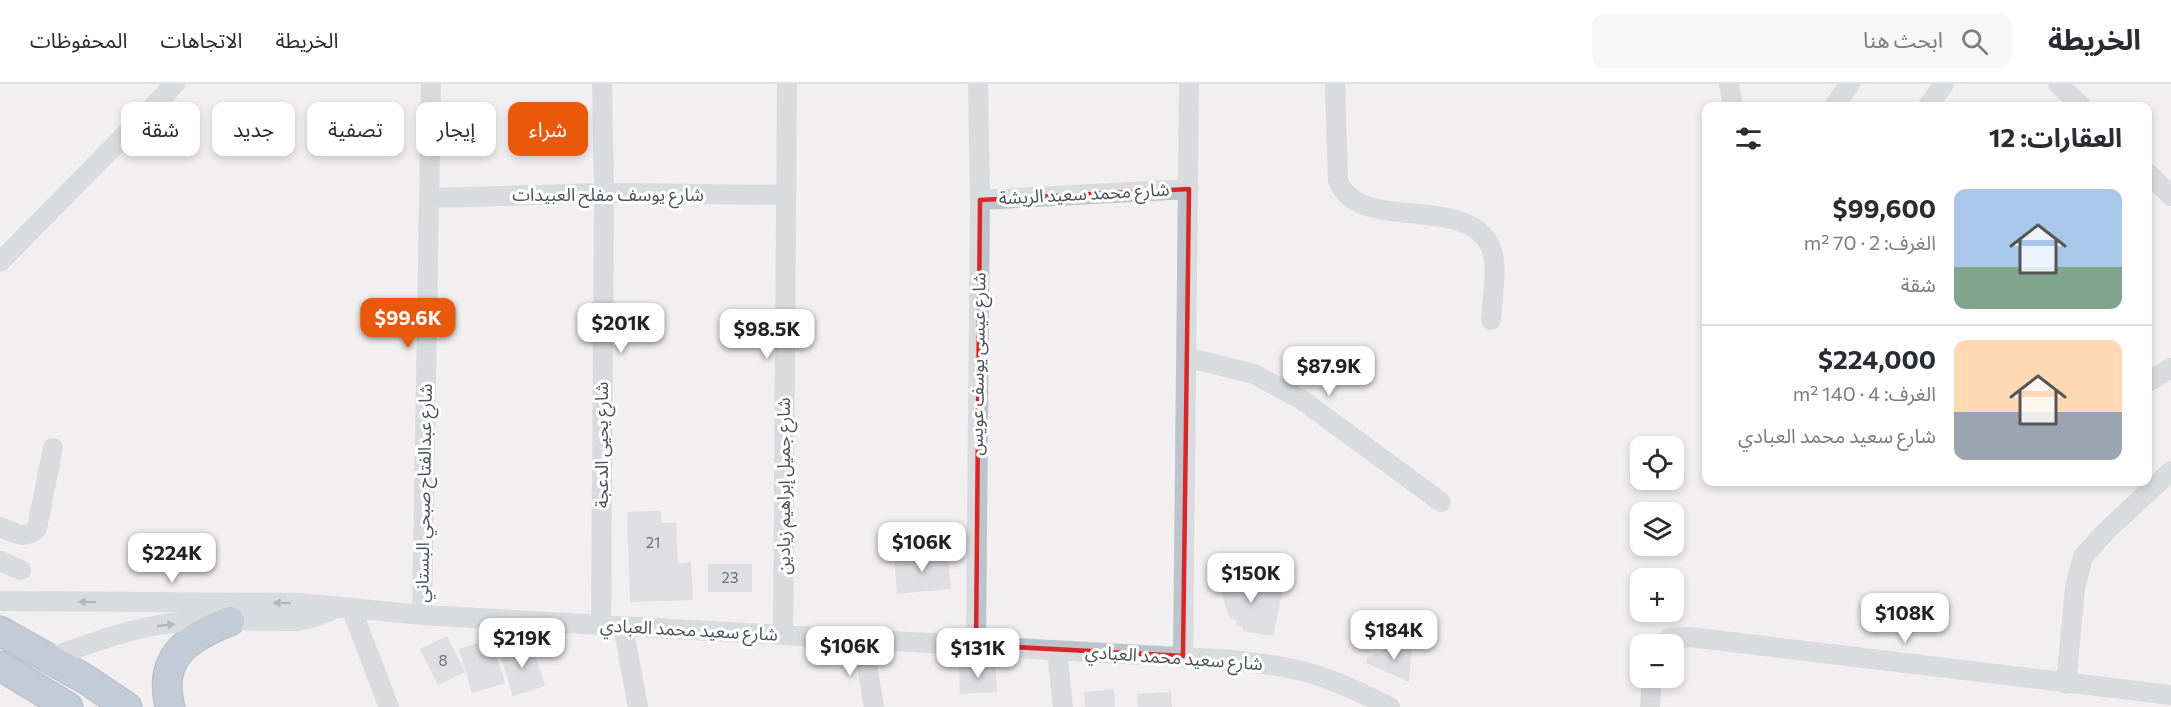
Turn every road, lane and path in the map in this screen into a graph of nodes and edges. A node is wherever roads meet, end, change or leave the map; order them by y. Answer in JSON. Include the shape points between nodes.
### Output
{"nodes":[{"id":1,"x":175,"y":84,"type":"edge"},
{"id":2,"x":431,"y":84,"type":"edge"},
{"id":3,"x":602,"y":84,"type":"edge"},
{"id":4,"x":787,"y":84,"type":"edge"},
{"id":5,"x":978,"y":84,"type":"edge"},
{"id":6,"x":1190,"y":84,"type":"edge"},
{"id":7,"x":1335,"y":84,"type":"edge"},
{"id":8,"x":1729,"y":84,"type":"edge"},
{"id":9,"x":1850,"y":84,"type":"edge"},
{"id":10,"x":1944,"y":84,"type":"edge"},
{"id":11,"x":2058,"y":84,"type":"edge"},
{"id":12,"x":1731,"y":102,"type":"edge"},
{"id":13,"x":1837,"y":102,"type":"edge"},
{"id":14,"x":1931,"y":102,"type":"edge"},
{"id":15,"x":2077,"y":102,"type":"edge"},
{"id":16,"x":2152,"y":177,"type":"edge"},
{"id":17,"x":1189,"y":189,"type":"junction"},
{"id":18,"x":604,"y":194,"type":"junction"},
{"id":19,"x":786,"y":195,"type":"junction"},
{"id":20,"x":2171,"y":196,"type":"edge"},
{"id":21,"x":430,"y":198,"type":"junction"},
{"id":22,"x":980,"y":200,"type":"junction"},
{"id":23,"x":0,"y":262,"type":"edge"},
{"id":24,"x":1491,"y":320,"type":"dead end"},
{"id":25,"x":1186,"y":357,"type":"junction"},
{"id":26,"x":2171,"y":368,"type":"edge"},
{"id":27,"x":2152,"y":380,"type":"edge"},
{"id":28,"x":53,"y":448,"type":"dead end"},
{"id":29,"x":2171,"y":471,"type":"edge"},
{"id":30,"x":1441,"y":502,"type":"dead end"},
{"id":31,"x":0,"y":527,"type":"edge"},
{"id":32,"x":0,"y":561,"type":"edge"},
{"id":33,"x":21,"y":570,"type":"dead end"},
{"id":34,"x":0,"y":601,"type":"edge"},
{"id":35,"x":346,"y":608,"type":"junction"},
{"id":36,"x":422,"y":615,"type":"junction"},
{"id":37,"x":230,"y":621,"type":"junction"},
{"id":38,"x":601,"y":625,"type":"junction"},
{"id":39,"x":623,"y":626,"type":"junction"},
{"id":40,"x":0,"y":632,"type":"edge"},
{"id":41,"x":783,"y":635,"type":"junction"},
{"id":42,"x":1684,"y":637,"type":"edge"},
{"id":43,"x":863,"y":641,"type":"junction"},
{"id":44,"x":976,"y":645,"type":"junction"},
{"id":45,"x":1057,"y":651,"type":"junction"},
{"id":46,"x":1183,"y":656,"type":"junction"},
{"id":47,"x":49,"y":658,"type":"junction"},
{"id":48,"x":0,"y":666,"type":"edge"},
{"id":49,"x":28,"y":681,"type":"junction"},
{"id":50,"x":2066,"y":684,"type":"junction"},
{"id":51,"x":1652,"y":688,"type":"edge"},
{"id":52,"x":2171,"y":695,"type":"edge"},
{"id":53,"x":68,"y":707,"type":"edge"},
{"id":54,"x":127,"y":707,"type":"edge"},
{"id":55,"x":170,"y":707,"type":"edge"},
{"id":56,"x":389,"y":707,"type":"edge"},
{"id":57,"x":638,"y":707,"type":"edge"},
{"id":58,"x":874,"y":707,"type":"edge"},
{"id":59,"x":1063,"y":707,"type":"edge"},
{"id":60,"x":1390,"y":707,"type":"edge"},
{"id":61,"x":1650,"y":707,"type":"edge"}],
"edges":[{"from":1,"to":23,"type":"street"},
{"from":2,"to":21,"type":"street","name":"شارع عبدالفتاح صبحي البستاني"},
{"from":3,"to":18,"type":"street","name":"شارع يحيى الدعجة"},
{"from":4,"to":19,"type":"street","name":"شارع جميل إبراهيم زيادين"},
{"from":5,"to":22,"type":"street","name":"شارع عيسى يوسف عويس"},
{"from":6,"to":17,"type":"street"},
{"from":7,"to":24,"type":"street","via":[[1338,180],[1344,193],[1361,205],[1459,221],[1476,228],[1488,242],[1494,259]]},
{"from":8,"to":12,"type":"street"},
{"from":9,"to":13,"type":"street"},
{"from":10,"to":14,"type":"street"},
{"from":11,"to":15,"type":"street"},
{"from":16,"to":20,"type":"street"},
{"from":17,"to":22,"type":"street","name":"شارع محمد سعيد الريشة"},
{"from":17,"to":25,"type":"street"},
{"from":18,"to":19,"type":"street","name":"شارع يوسف مفلح العبيدات"},
{"from":18,"to":21,"type":"street","name":"شارع يوسف مفلح العبيدات"},
{"from":18,"to":38,"type":"street","name":"شارع يحيى الدعجة"},
{"from":19,"to":41,"type":"street","name":"شارع جميل إبراهيم زيادين"},
{"from":21,"to":36,"type":"street","name":"شارع عبدالفتاح صبحي البستاني"},
{"from":22,"to":44,"type":"street","name":"شارع عيسى يوسف عويس"},
{"from":25,"to":30,"type":"street","via":[[1254,374],[1302,400]]},
{"from":25,"to":46,"type":"street"},
{"from":26,"to":27,"type":"street"},
{"from":28,"to":31,"type":"street","via":[[37,528],[22,536]]},
{"from":29,"to":50,"type":"street","via":[[2083,557],[2075,588]]},
{"from":32,"to":33,"type":"street"},
{"from":35,"to":34,"type":"street","name":"شارع سعيد محمد العبادي","one_way":true,"via":[[300,603]]},
{"from":35,"to":36,"type":"street","name":"شارع سعيد محمد العبادي"},
{"from":35,"to":37,"type":"street","name":"شارع سعيد محمد العبادي","via":[[297,621]]},
{"from":35,"to":56,"type":"street"},
{"from":36,"to":38,"type":"street","name":"شارع سعيد محمد العبادي"},
{"from":47,"to":37,"type":"street","name":"شارع سعيد محمد العبادي","one_way":true,"via":[[158,625]]},
{"from":37,"to":55,"type":"highway","via":[[199,634],[176,656],[168,676]]},
{"from":38,"to":39,"type":"street","name":"شارع سعيد محمد العبادي"},
{"from":39,"to":41,"type":"street","name":"شارع سعيد محمد العبادي"},
{"from":39,"to":57,"type":"street"},
{"from":40,"to":47,"type":"highway"},
{"from":41,"to":43,"type":"street","name":"شارع سعيد محمد العبادي"},
{"from":42,"to":50,"type":"street"},
{"from":43,"to":44,"type":"street","name":"شارع سعيد محمد العبادي"},
{"from":43,"to":58,"type":"street"},
{"from":44,"to":45,"type":"street","name":"شارع سعيد محمد العبادي"},
{"from":45,"to":46,"type":"street","name":"شارع سعيد محمد العبادي"},
{"from":45,"to":59,"type":"street"},
{"from":46,"to":60,"type":"street","name":"شارع سعيد محمد العبادي","via":[[1269,664],[1305,672]]},
{"from":47,"to":49,"type":"highway"},
{"from":47,"to":54,"type":"highway"},
{"from":48,"to":49,"type":"highway"},
{"from":49,"to":53,"type":"highway"},
{"from":50,"to":52,"type":"street"},
{"from":51,"to":61,"type":"street"}]}
